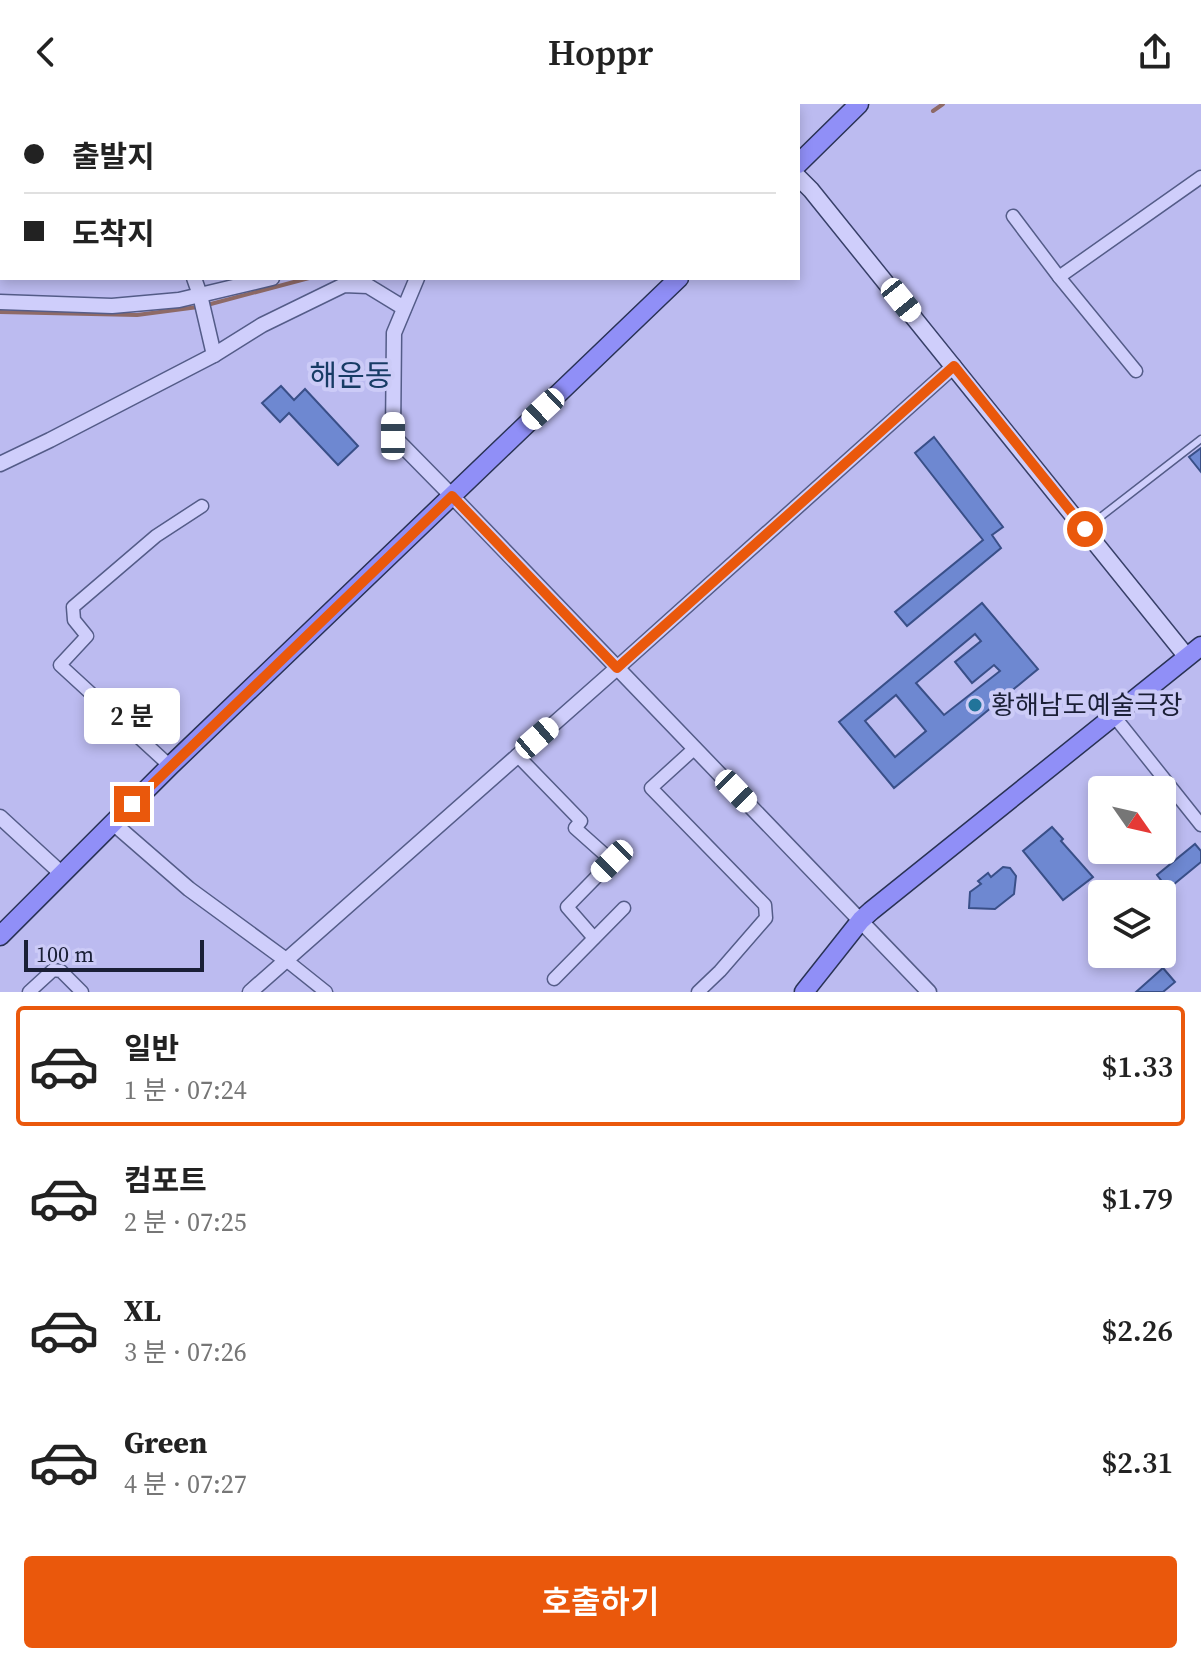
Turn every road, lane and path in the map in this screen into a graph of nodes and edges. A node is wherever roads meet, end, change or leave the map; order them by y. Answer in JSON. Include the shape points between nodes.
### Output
{"nodes":[{"id":1,"x":859,"y":104,"type":"edge"},
{"id":2,"x":800,"y":162,"type":"edge"},
{"id":3,"x":1201,"y":177,"type":"edge"},
{"id":4,"x":800,"y":179,"type":"edge"},
{"id":5,"x":1013,"y":216,"type":"dead end"},
{"id":6,"x":1059,"y":277,"type":"junction"},
{"id":7,"x":195,"y":280,"type":"edge"},
{"id":8,"x":266,"y":280,"type":"edge"},
{"id":9,"x":416,"y":280,"type":"edge"},
{"id":10,"x":677,"y":280,"type":"edge"},
{"id":11,"x":0,"y":302,"type":"edge"},
{"id":12,"x":202,"y":302,"type":"junction"},
{"id":13,"x":404,"y":308,"type":"junction"},
{"id":14,"x":214,"y":355,"type":"junction"},
{"id":15,"x":954,"y":366,"type":"junction"},
{"id":16,"x":1136,"y":371,"type":"dead end"},
{"id":17,"x":1201,"y":439,"type":"edge"},
{"id":18,"x":0,"y":464,"type":"edge"},
{"id":19,"x":452,"y":496,"type":"junction"},
{"id":20,"x":202,"y":506,"type":"dead end"},
{"id":21,"x":1085,"y":529,"type":"junction"},
{"id":22,"x":1194,"y":652,"type":"edge"},
{"id":23,"x":617,"y":668,"type":"junction"},
{"id":24,"x":1114,"y":716,"type":"junction"},
{"id":25,"x":695,"y":748,"type":"junction"},
{"id":26,"x":517,"y":755,"type":"junction"},
{"id":27,"x":170,"y":766,"type":"junction"},
{"id":28,"x":0,"y":817,"type":"edge"},
{"id":29,"x":113,"y":823,"type":"junction"},
{"id":30,"x":1201,"y":825,"type":"edge"},
{"id":31,"x":62,"y":874,"type":"junction"},
{"id":32,"x":624,"y":908,"type":"dead end"},
{"id":33,"x":861,"y":920,"type":"junction"},
{"id":34,"x":0,"y":936,"type":"edge"},
{"id":35,"x":594,"y":938,"type":"junction"},
{"id":36,"x":286,"y":960,"type":"junction"},
{"id":37,"x":554,"y":979,"type":"dead end"},
{"id":38,"x":29,"y":992,"type":"edge"},
{"id":39,"x":82,"y":992,"type":"edge"},
{"id":40,"x":250,"y":992,"type":"edge"},
{"id":41,"x":326,"y":992,"type":"edge"},
{"id":42,"x":698,"y":992,"type":"edge"},
{"id":43,"x":804,"y":992,"type":"edge"},
{"id":44,"x":929,"y":992,"type":"edge"}],
"edges":[{"from":1,"to":2,"type":"main road"},
{"from":3,"to":6,"type":"street"},
{"from":4,"to":15,"type":"main road"},
{"from":5,"to":6,"type":"street"},
{"from":6,"to":16,"type":"street"},
{"from":7,"to":12,"type":"street"},
{"from":8,"to":12,"type":"street"},
{"from":9,"to":13,"type":"street"},
{"from":10,"to":19,"type":"main road"},
{"from":11,"to":12,"type":"street"},
{"from":12,"to":14,"type":"street"},
{"from":13,"to":14,"type":"street","via":[[368,286],[344,285]]},
{"from":13,"to":19,"type":"street","via":[[394,333],[393,436]]},
{"from":14,"to":18,"type":"street"},
{"from":15,"to":21,"type":"main road"},
{"from":15,"to":23,"type":"street"},
{"from":17,"to":21,"type":"lane"},
{"from":19,"to":23,"type":"street"},
{"from":19,"to":27,"type":"main road"},
{"from":20,"to":27,"type":"street","via":[[156,536],[73,607],[74,620],[87,636],[60,665]]},
{"from":21,"to":22,"type":"main road"},
{"from":22,"to":24,"type":"main road"},
{"from":23,"to":25,"type":"street"},
{"from":23,"to":26,"type":"street"},
{"from":24,"to":30,"type":"street"},
{"from":24,"to":33,"type":"main road"},
{"from":25,"to":33,"type":"street"},
{"from":25,"to":42,"type":"street","via":[[651,788],[765,905],[766,918]]},
{"from":26,"to":35,"type":"street","via":[[581,821],[575,828],[612,861],[567,907]]},
{"from":26,"to":36,"type":"street"},
{"from":27,"to":29,"type":"main road"},
{"from":28,"to":31,"type":"street"},
{"from":29,"to":31,"type":"main road"},
{"from":29,"to":36,"type":"street","via":[[189,889]]},
{"from":31,"to":34,"type":"main road"},
{"from":32,"to":35,"type":"street"},
{"from":33,"to":43,"type":"main road"},
{"from":33,"to":44,"type":"street"},
{"from":35,"to":37,"type":"street"},
{"from":36,"to":40,"type":"street"},
{"from":36,"to":41,"type":"street"},
{"from":38,"to":39,"type":"street","via":[[53,970],[61,971]]}]}
